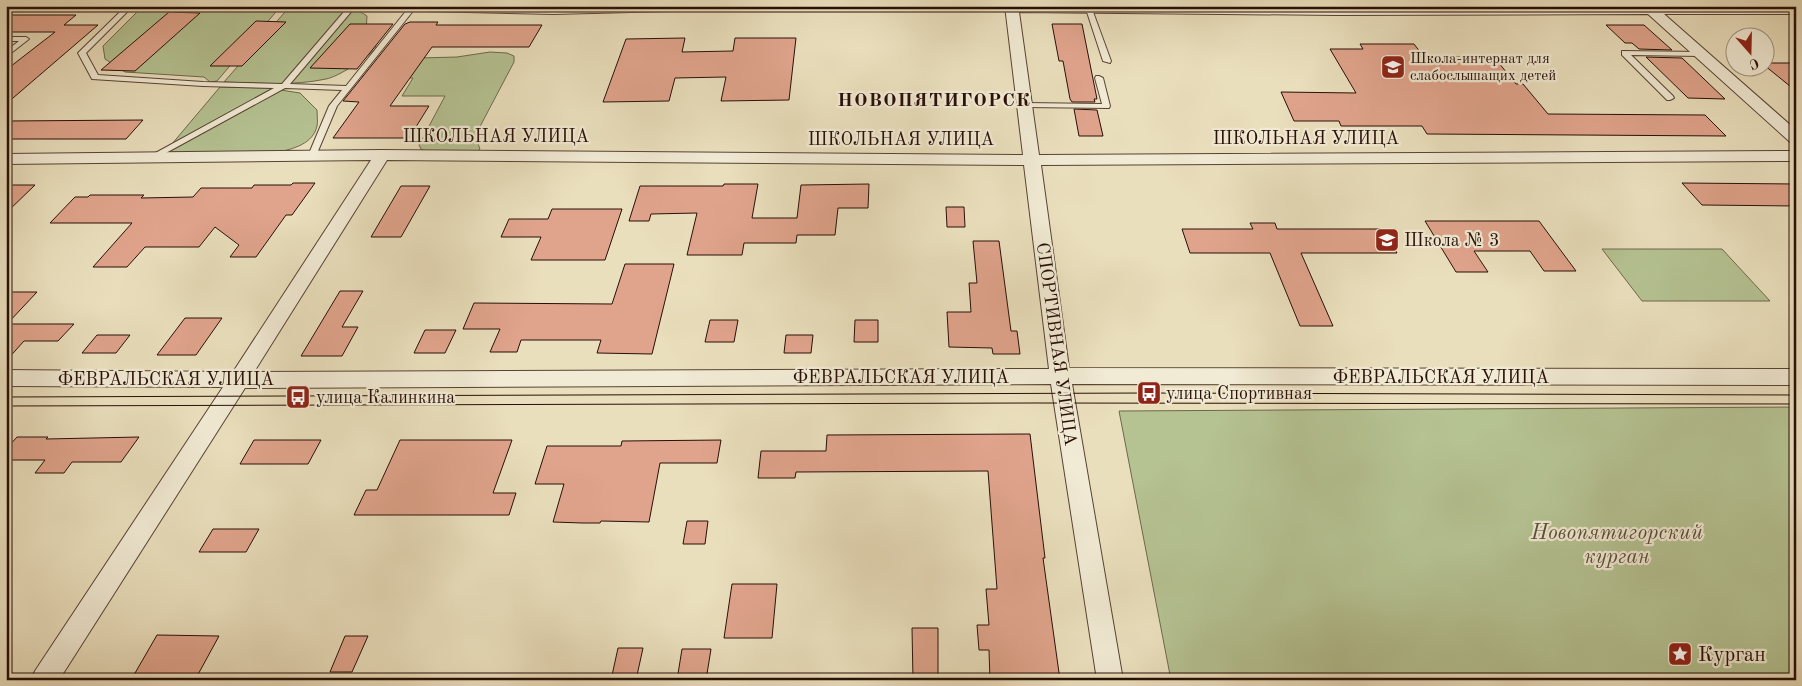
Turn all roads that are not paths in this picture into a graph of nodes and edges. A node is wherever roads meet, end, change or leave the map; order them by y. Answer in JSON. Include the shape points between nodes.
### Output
{"nodes":[{"id":1,"x":130,"y":6,"type":"edge"},
{"id":2,"x":353,"y":6,"type":"edge"},
{"id":3,"x":414,"y":6,"type":"edge"},
{"id":4,"x":423,"y":6,"type":"edge"},
{"id":5,"x":670,"y":6,"type":"edge"},
{"id":6,"x":1012,"y":7,"type":"edge"},
{"id":7,"x":1649,"y":8,"type":"edge"},
{"id":8,"x":1089,"y":9,"type":"junction"},
{"id":9,"x":1796,"y":10,"type":"edge"},
{"id":10,"x":6,"y":39,"type":"edge"},
{"id":11,"x":1701,"y":54,"type":"junction"},
{"id":12,"x":6,"y":55,"type":"edge"},
{"id":13,"x":1107,"y":61,"type":"dead end"},
{"id":14,"x":1099,"y":78,"type":"dead end"},
{"id":15,"x":284,"y":86,"type":"junction"},
{"id":16,"x":348,"y":88,"type":"junction"},
{"id":17,"x":1670,"y":98,"type":"dead end"},
{"id":18,"x":1025,"y":105,"type":"junction"},
{"id":19,"x":1796,"y":139,"type":"edge"},
{"id":20,"x":382,"y":155,"type":"junction"},
{"id":21,"x":312,"y":156,"type":"junction"},
{"id":22,"x":1796,"y":156,"type":"edge"},
{"id":23,"x":153,"y":158,"type":"junction"},
{"id":24,"x":6,"y":159,"type":"edge"},
{"id":25,"x":1032,"y":160,"type":"junction"},
{"id":26,"x":1060,"y":376,"type":"junction"},
{"id":27,"x":1796,"y":377,"type":"edge"},
{"id":28,"x":6,"y":378,"type":"edge"},
{"id":29,"x":239,"y":380,"type":"junction"},
{"id":30,"x":44,"y":680,"type":"edge"},
{"id":31,"x":1110,"y":680,"type":"edge"}],
"edges":[{"from":1,"to":15,"type":"lane","via":[[82,53],[95,77]]},
{"from":2,"to":15,"type":"lane"},
{"from":3,"to":16,"type":"lane"},
{"from":4,"to":5,"type":"street","via":[[554,9]]},
{"from":6,"to":8,"type":"street"},
{"from":6,"to":18,"type":"street","name":"СПОРТИВНАЯ УЛИЦА"},
{"from":7,"to":8,"type":"street"},
{"from":7,"to":9,"type":"street"},
{"from":7,"to":11,"type":"street"},
{"from":8,"to":13,"type":"lane"},
{"from":10,"to":12,"type":"lane","via":[[26,39]]},
{"from":11,"to":17,"type":"lane","via":[[1625,53]]},
{"from":11,"to":19,"type":"street"},
{"from":14,"to":18,"type":"lane","via":[[1106,106]]},
{"from":15,"to":16,"type":"lane"},
{"from":15,"to":23,"type":"lane"},
{"from":16,"to":21,"type":"lane","via":[[333,106]]},
{"from":18,"to":25,"type":"street","name":"СПОРТИВНАЯ УЛИЦА"},
{"from":20,"to":21,"type":"street","name":"ШКОЛЬНАЯ УЛИЦА"},
{"from":20,"to":25,"type":"street","name":"ШКОЛЬНАЯ УЛИЦА"},
{"from":20,"to":29,"type":"street"},
{"from":21,"to":23,"type":"street","name":"ШКОЛЬНАЯ УЛИЦА"},
{"from":22,"to":25,"type":"street","name":"ШКОЛЬНАЯ УЛИЦА"},
{"from":23,"to":24,"type":"street","name":"ШКОЛЬНАЯ УЛИЦА"},
{"from":25,"to":26,"type":"street","name":"СПОРТИВНАЯ УЛИЦА"},
{"from":26,"to":27,"type":"street","name":"ФЕВРАЛЬСКАЯ УЛИЦА"},
{"from":26,"to":29,"type":"street","name":"ФЕВРАЛЬСКАЯ УЛИЦА"},
{"from":26,"to":31,"type":"street","name":"СПОРТИВНАЯ УЛИЦА"},
{"from":28,"to":29,"type":"street","name":"ФЕВРАЛЬСКАЯ УЛИЦА"},
{"from":29,"to":30,"type":"street"}]}
